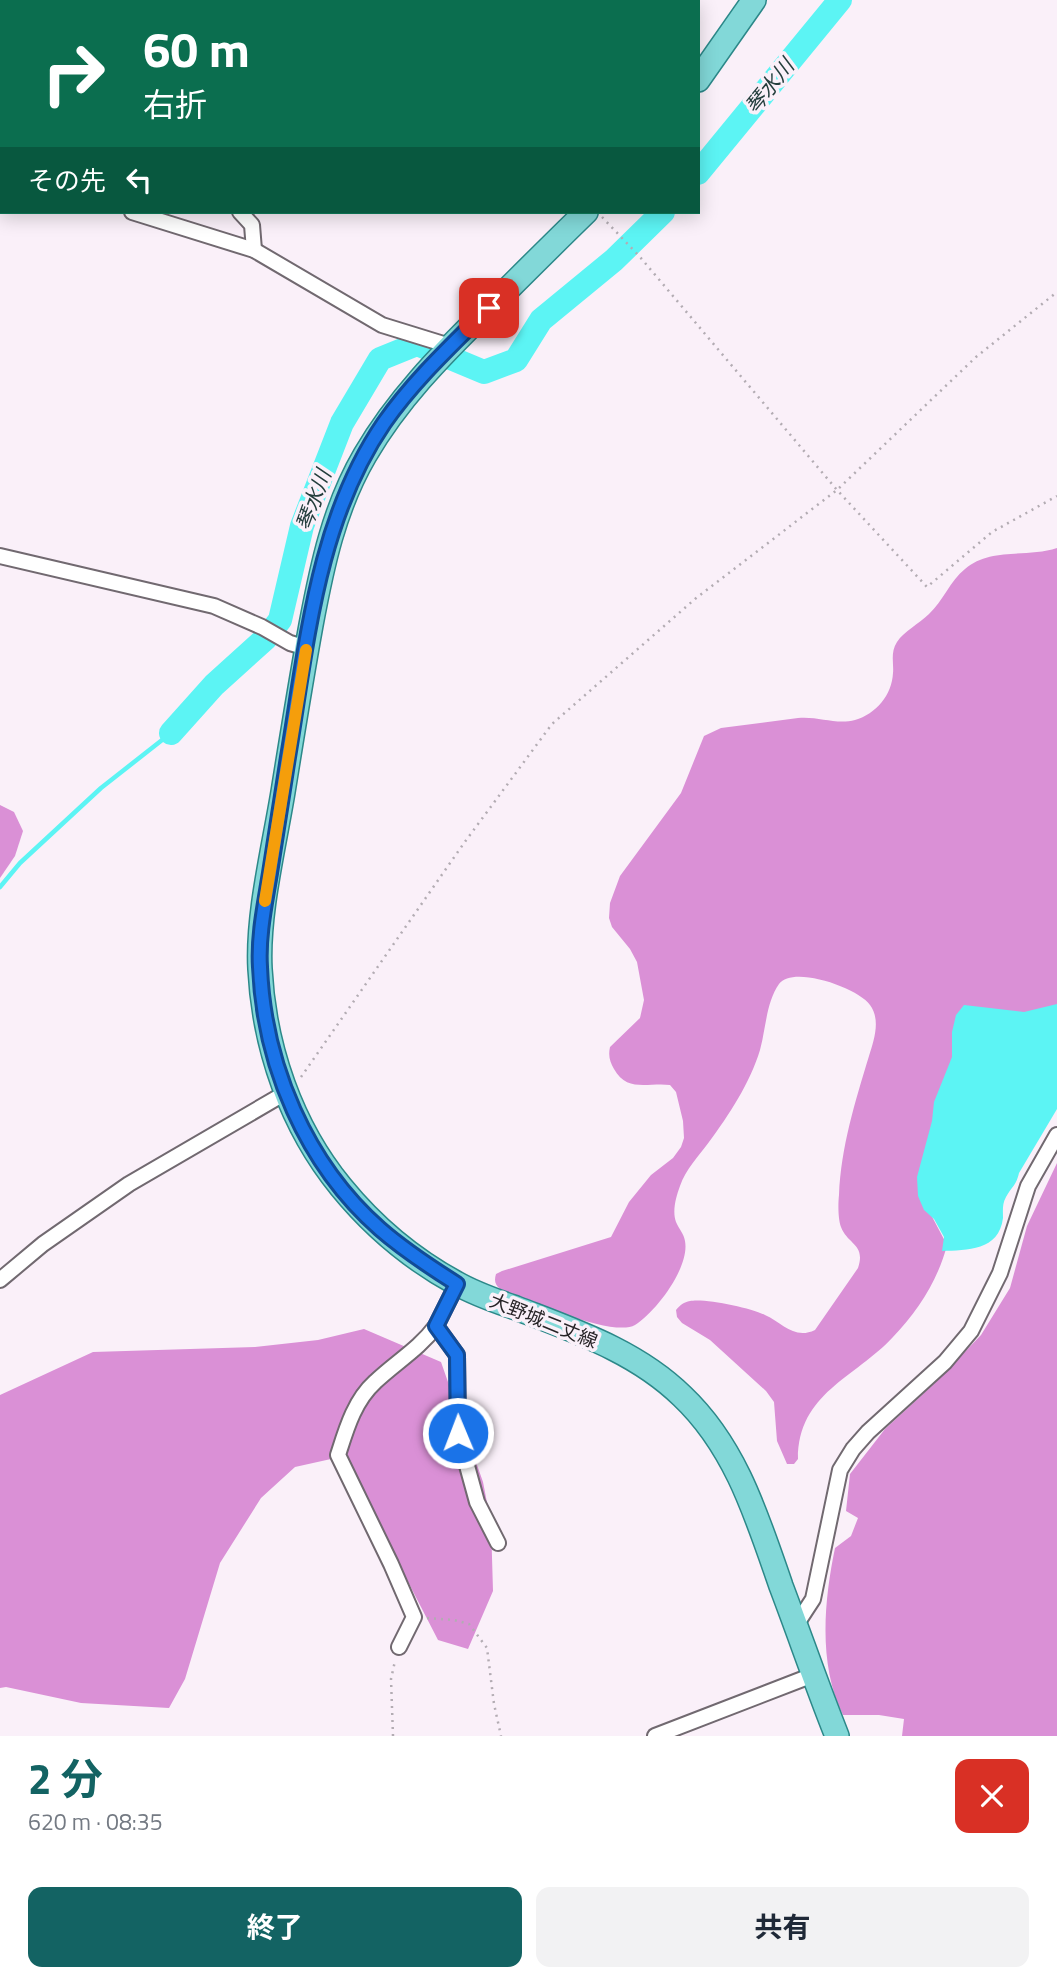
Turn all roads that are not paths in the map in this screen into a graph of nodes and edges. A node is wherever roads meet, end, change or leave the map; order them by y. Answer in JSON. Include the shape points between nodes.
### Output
{"nodes":[{"id":1,"x":754,"y":0,"type":"edge"},
{"id":2,"x":700,"y":77,"type":"edge"},
{"id":3,"x":138,"y":214,"type":"edge"},
{"id":4,"x":242,"y":214,"type":"edge"},
{"id":5,"x":584,"y":214,"type":"edge"},
{"id":6,"x":254,"y":250,"type":"junction"},
{"id":7,"x":450,"y":346,"type":"junction"},
{"id":8,"x":0,"y":556,"type":"edge"},
{"id":9,"x":307,"y":648,"type":"junction"},
{"id":10,"x":287,"y":1092,"type":"junction"},
{"id":11,"x":1057,"y":1135,"type":"edge"},
{"id":12,"x":0,"y":1280,"type":"edge"},
{"id":13,"x":457,"y":1284,"type":"junction"},
{"id":14,"x":436,"y":1326,"type":"junction"},
{"id":15,"x":498,"y":1543,"type":"dead end"},
{"id":16,"x":796,"y":1625,"type":"junction"},
{"id":17,"x":399,"y":1647,"type":"road end"},
{"id":18,"x":813,"y":1675,"type":"junction"},
{"id":19,"x":655,"y":1736,"type":"edge"},
{"id":20,"x":836,"y":1736,"type":"edge"}],
"edges":[{"from":1,"to":2,"type":"main road"},
{"from":3,"to":6,"type":"street"},
{"from":4,"to":6,"type":"street","via":[[253,225]]},
{"from":5,"to":7,"type":"main road"},
{"from":6,"to":7,"type":"street","via":[[382,325]]},
{"from":7,"to":9,"type":"main road","name":"大野城二丈線","via":[[384,424],[344,494],[328,539]]},
{"from":8,"to":9,"type":"street","via":[[214,606]]},
{"from":9,"to":10,"type":"main road","name":"大野城二丈線","via":[[266,895],[260,966],[270,1039]]},
{"from":10,"to":12,"type":"street","via":[[129,1184]]},
{"from":10,"to":13,"type":"main road","name":"大野城二丈線","via":[[317,1155],[343,1190],[404,1249]]},
{"from":11,"to":16,"type":"street","via":[[1028,1186],[1000,1273],[971,1331],[945,1362],[868,1432],[840,1471],[813,1599]]},
{"from":13,"to":14,"type":"street"},
{"from":13,"to":16,"type":"main road","name":"大野城二丈線","via":[[616,1349],[681,1394],[736,1467]]},
{"from":14,"to":15,"type":"street","via":[[457,1355],[458,1433],[477,1502]]},
{"from":14,"to":17,"type":"street","via":[[424,1342],[372,1383],[353,1410],[338,1455],[414,1617]]},
{"from":16,"to":18,"type":"main road","name":"大野城二丈線"},
{"from":18,"to":19,"type":"street"},
{"from":18,"to":20,"type":"main road","name":"大野城二丈線"}]}
